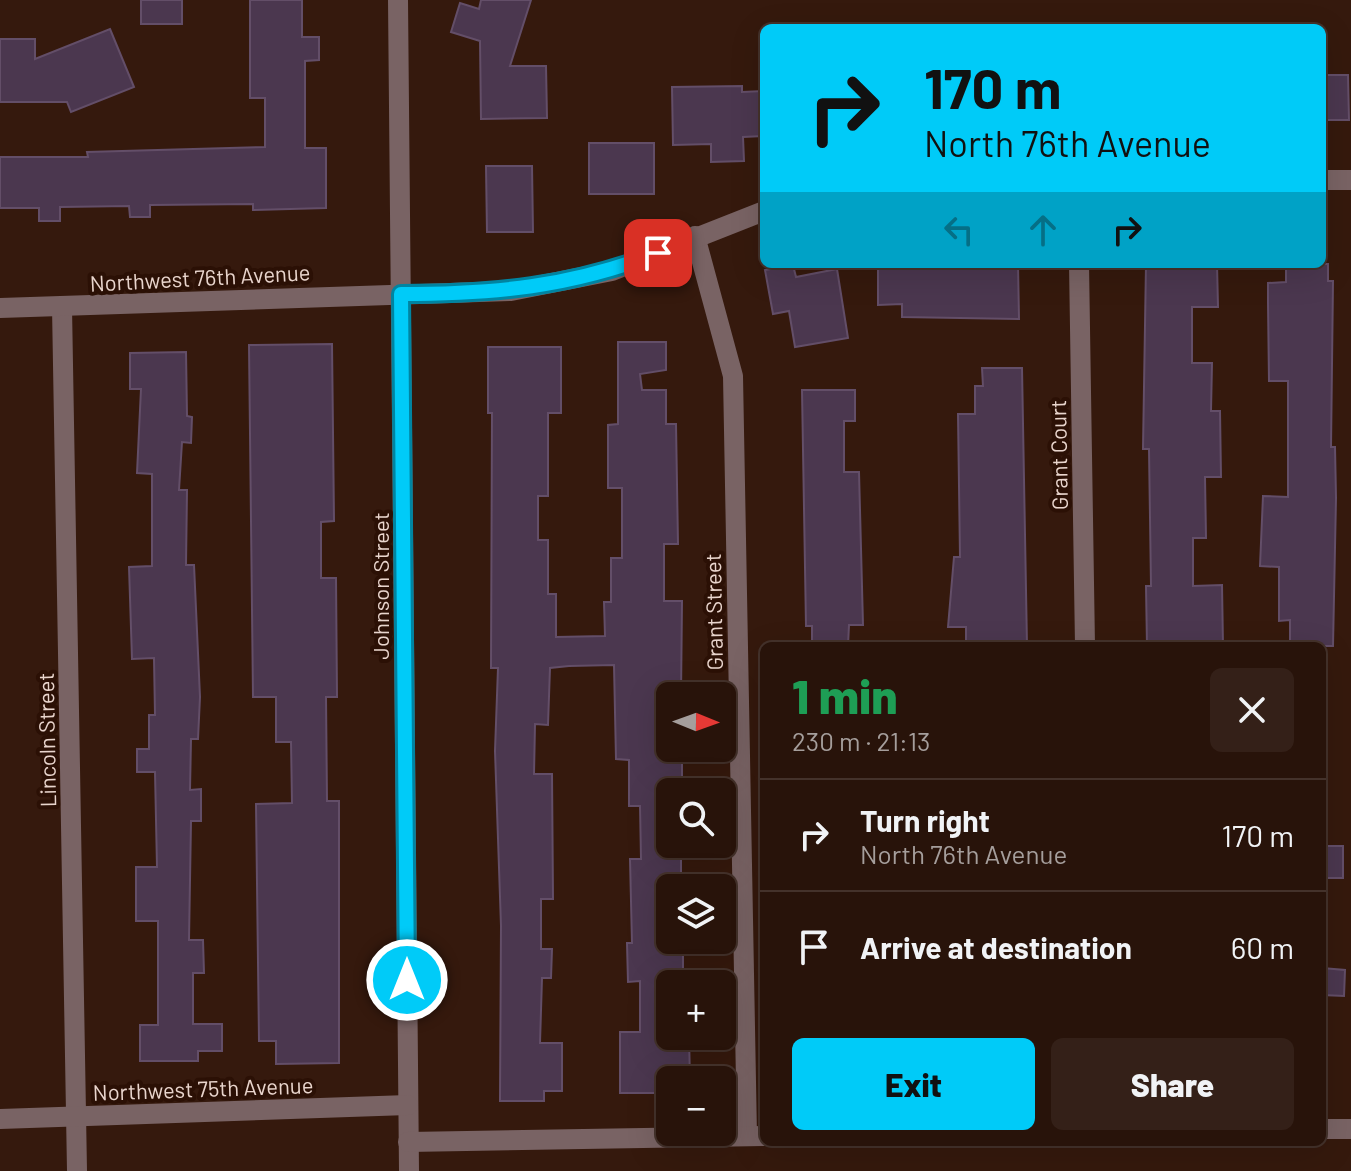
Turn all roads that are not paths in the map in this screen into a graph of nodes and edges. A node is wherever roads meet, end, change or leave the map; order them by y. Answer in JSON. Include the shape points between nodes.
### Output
{"nodes":[{"id":1,"x":398,"y":0,"type":"edge"},
{"id":2,"x":1326,"y":180,"type":"edge"},
{"id":3,"x":1351,"y":180,"type":"edge"},
{"id":4,"x":760,"y":212,"type":"edge"},
{"id":5,"x":695,"y":236,"type":"junction"},
{"id":6,"x":1079,"y":268,"type":"edge"},
{"id":7,"x":401,"y":294,"type":"junction"},
{"id":8,"x":62,"y":307,"type":"junction"},
{"id":9,"x":0,"y":308,"type":"edge"},
{"id":10,"x":1085,"y":642,"type":"edge"},
{"id":11,"x":408,"y":1105,"type":"junction"},
{"id":12,"x":76,"y":1116,"type":"junction"},
{"id":13,"x":0,"y":1119,"type":"edge"},
{"id":14,"x":1326,"y":1129,"type":"edge"},
{"id":15,"x":1351,"y":1129,"type":"edge"},
{"id":16,"x":756,"y":1136,"type":"edge"},
{"id":17,"x":408,"y":1142,"type":"junction"},
{"id":18,"x":77,"y":1171,"type":"edge"},
{"id":19,"x":409,"y":1171,"type":"edge"}],
"edges":[{"from":1,"to":7,"type":"street","name":"Johnson Street"},
{"from":2,"to":3,"type":"street"},
{"from":4,"to":5,"type":"street","name":"Northwest 76th Avenue"},
{"from":5,"to":7,"type":"street","name":"Northwest 76th Avenue","via":[[612,271],[556,285]]},
{"from":5,"to":16,"type":"street","name":"Grant Street","via":[[733,376]]},
{"from":6,"to":10,"type":"street","name":"Grant Court"},
{"from":7,"to":8,"type":"street","name":"Northwest 76th Avenue"},
{"from":7,"to":11,"type":"street","name":"Johnson Street"},
{"from":8,"to":9,"type":"street","name":"Northwest 76th Avenue"},
{"from":8,"to":12,"type":"street","name":"Lincoln Street"},
{"from":11,"to":12,"type":"street","name":"Northwest 75th Avenue"},
{"from":11,"to":17,"type":"street","name":"Johnson Street"},
{"from":12,"to":13,"type":"street","name":"Northwest 75th Avenue"},
{"from":12,"to":18,"type":"street","name":"Lincoln Street"},
{"from":14,"to":15,"type":"street"},
{"from":16,"to":17,"type":"street"},
{"from":17,"to":19,"type":"street","name":"Johnson Street"}]}
